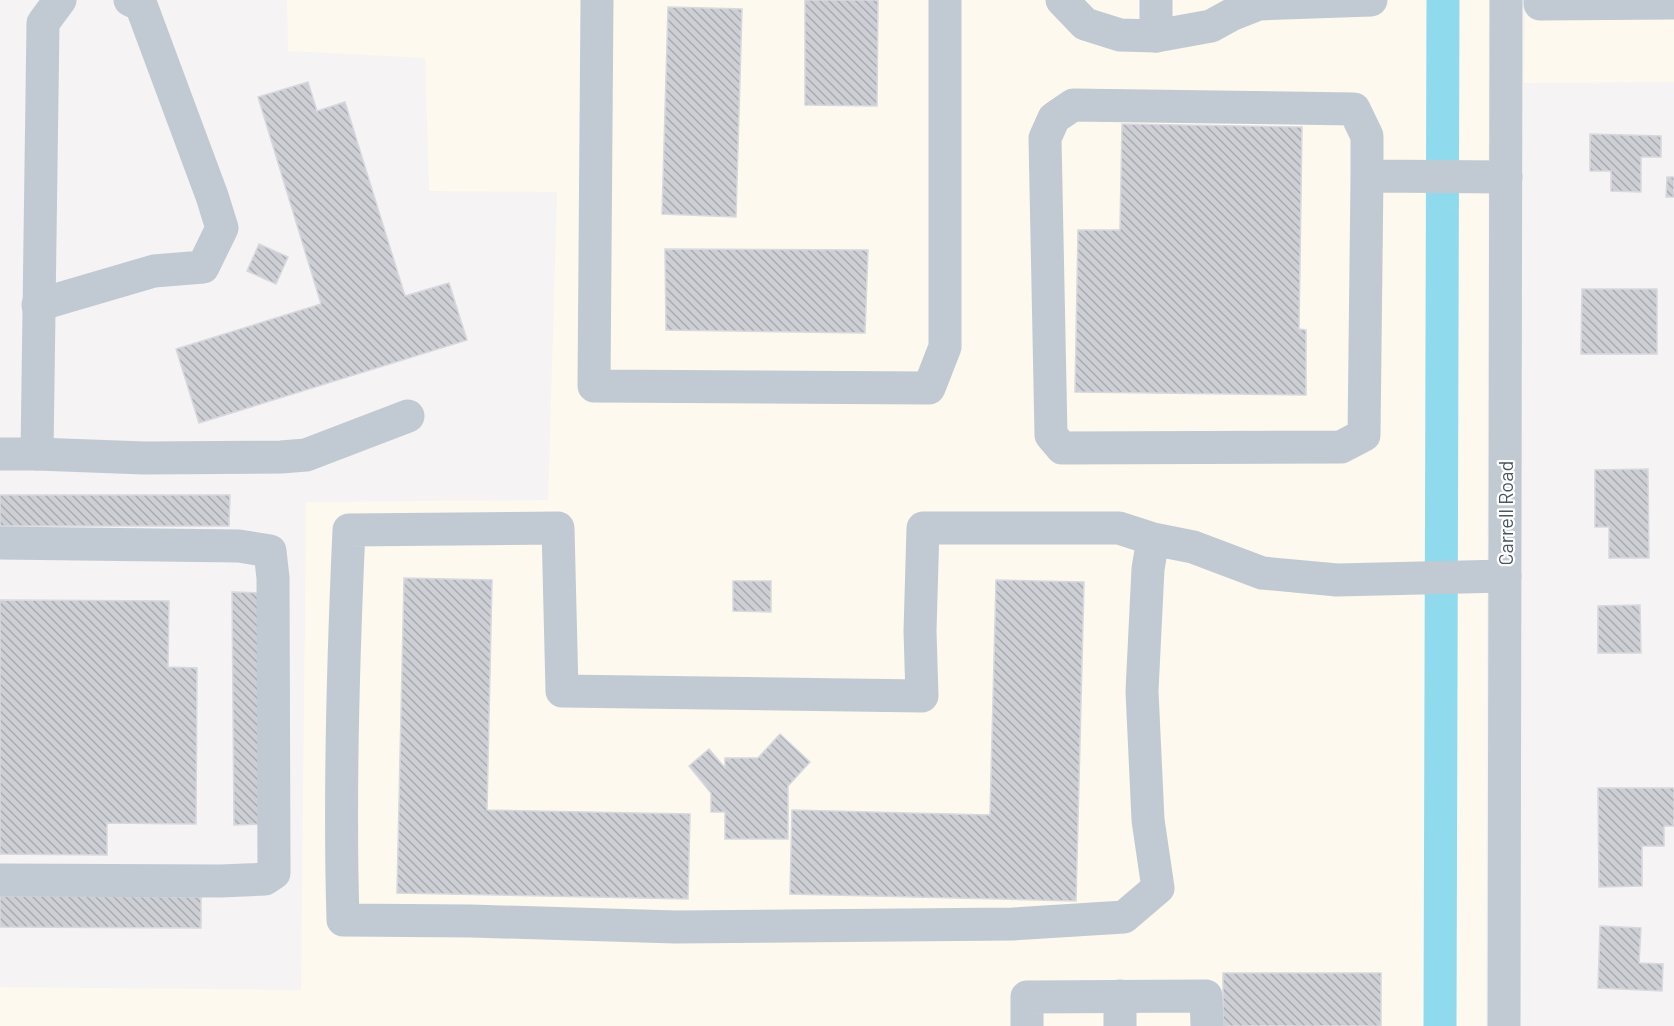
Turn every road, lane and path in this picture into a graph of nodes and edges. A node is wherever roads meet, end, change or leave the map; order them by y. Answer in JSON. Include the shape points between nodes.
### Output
{"nodes":[{"id":1,"x":60,"y":0,"type":"edge"},
{"id":2,"x":130,"y":0,"type":"edge"},
{"id":3,"x":597,"y":0,"type":"edge"},
{"id":4,"x":945,"y":0,"type":"edge"},
{"id":5,"x":1062,"y":0,"type":"edge"},
{"id":6,"x":1156,"y":0,"type":"edge"},
{"id":7,"x":1371,"y":0,"type":"edge"},
{"id":8,"x":1506,"y":0,"type":"edge"},
{"id":9,"x":1540,"y":0,"type":"edge"},
{"id":10,"x":1674,"y":3,"type":"edge"},
{"id":11,"x":1156,"y":36,"type":"junction"},
{"id":12,"x":1367,"y":176,"type":"junction"},
{"id":13,"x":1493,"y":177,"type":"junction"},
{"id":14,"x":38,"y":305,"type":"junction"},
{"id":15,"x":408,"y":416,"type":"dead end"},
{"id":16,"x":0,"y":454,"type":"edge"},
{"id":17,"x":37,"y":454,"type":"junction"},
{"id":18,"x":1153,"y":539,"type":"junction"},
{"id":19,"x":0,"y":543,"type":"edge"},
{"id":20,"x":1505,"y":576,"type":"junction"},
{"id":21,"x":0,"y":880,"type":"edge"},
{"id":22,"x":1120,"y":1011,"type":"edge"},
{"id":23,"x":1027,"y":1026,"type":"edge"},
{"id":24,"x":1207,"y":1026,"type":"edge"},
{"id":25,"x":1504,"y":1026,"type":"edge"}],
"edges":[{"from":1,"to":14,"type":"street","via":[[43,22]]},
{"from":2,"to":14,"type":"street","via":[[141,5],[222,228],[203,267],[154,271]]},
{"from":3,"to":4,"type":"street","via":[[594,386],[929,388],[945,347]]},
{"from":5,"to":11,"type":"street","via":[[1085,24],[1120,35]]},
{"from":6,"to":11,"type":"street"},
{"from":7,"to":11,"type":"street","via":[[1259,4],[1211,26]]},
{"from":8,"to":13,"type":"street","name":"Carrell Road"},
{"from":9,"to":10,"type":"street","via":[[1540,4]]},
{"from":12,"to":12,"type":"street","via":[[1367,136],[1354,110],[1073,105],[1054,118],[1045,138],[1051,435],[1062,448],[1341,447],[1364,435]]},
{"from":12,"to":13,"type":"street"},
{"from":13,"to":20,"type":"street","name":"Carrell Road"},
{"from":14,"to":17,"type":"street"},
{"from":15,"to":17,"type":"street","via":[[306,454],[281,457]]},
{"from":16,"to":17,"type":"street"},
{"from":18,"to":18,"type":"street","via":[[1119,528],[923,528],[922,696],[562,691],[558,528],[349,531],[342,673],[343,920],[676,927],[1013,924],[1124,917],[1158,888],[1148,820],[1142,690]]},
{"from":18,"to":20,"type":"street","via":[[1193,547],[1262,573],[1337,580]]},
{"from":19,"to":21,"type":"street","via":[[239,546],[270,551],[274,873],[265,879],[221,881]]},
{"from":20,"to":25,"type":"street","name":"Carrell Road"},
{"from":22,"to":23,"type":"street","via":[[1027,997]]},
{"from":22,"to":24,"type":"street","via":[[1206,996]]}]}
